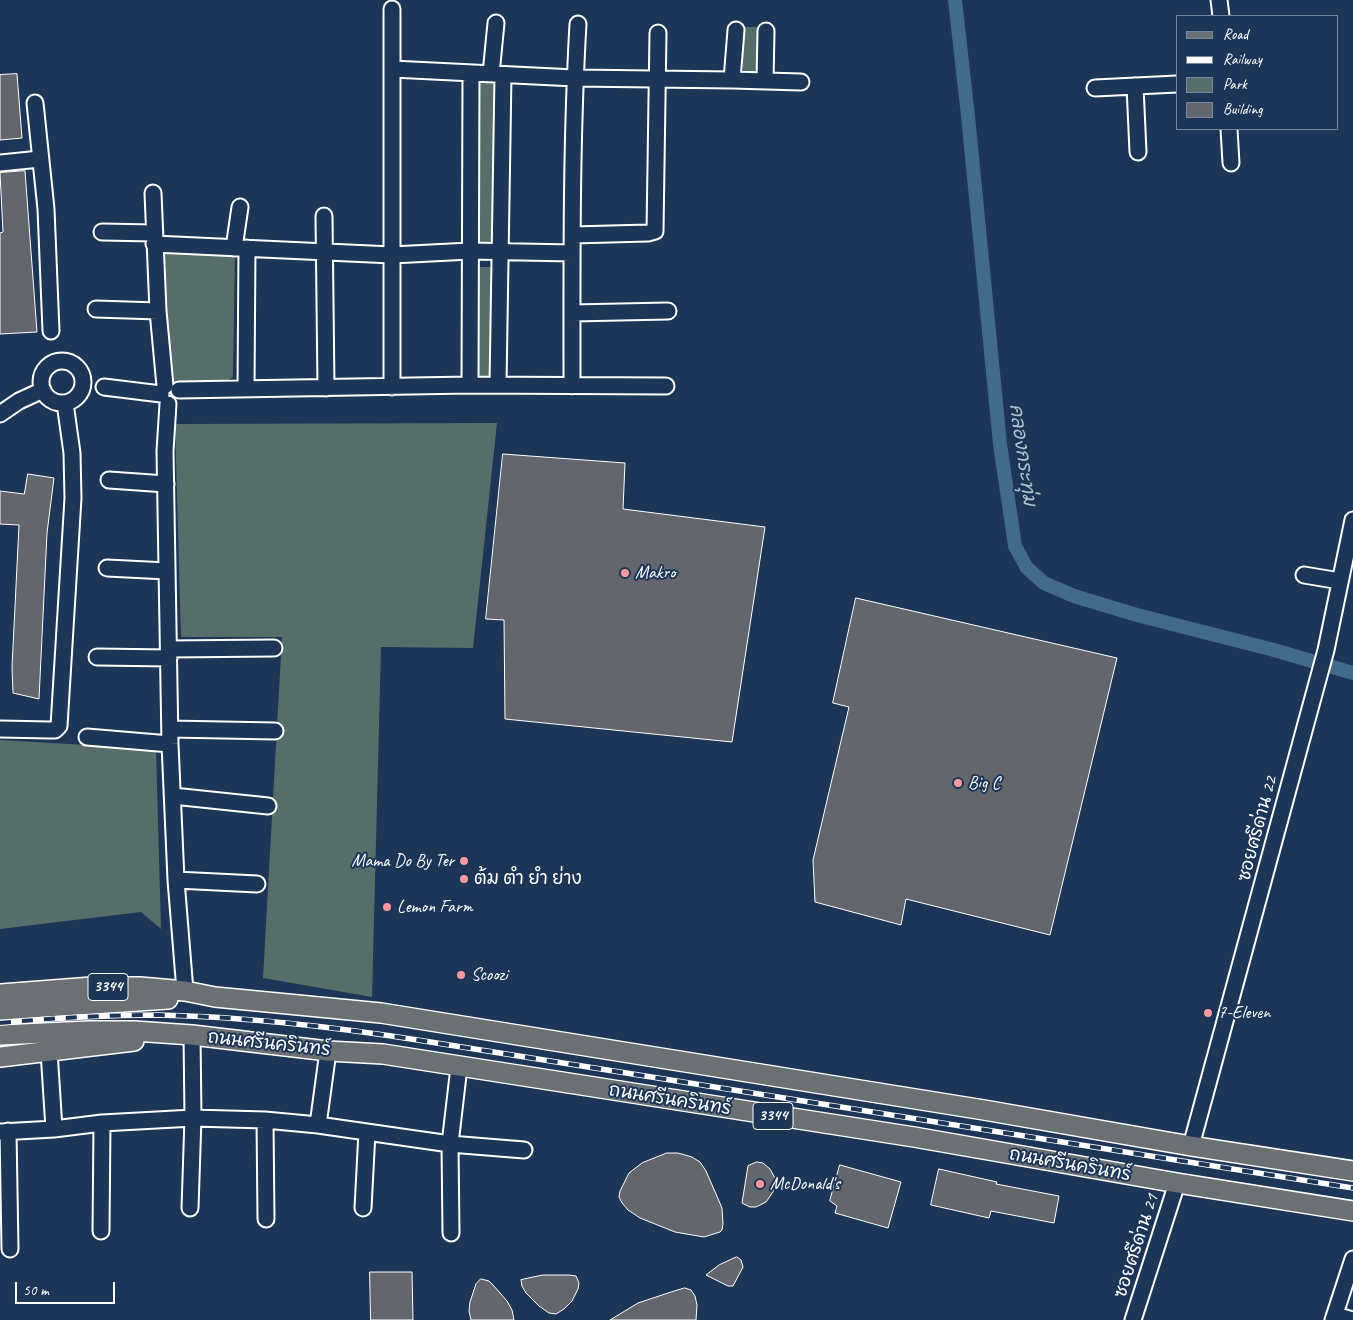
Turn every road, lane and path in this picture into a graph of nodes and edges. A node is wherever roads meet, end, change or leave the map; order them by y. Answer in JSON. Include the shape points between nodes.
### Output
{"nodes":[{"id":1,"x":1219,"y":0,"type":"edge"},
{"id":2,"x":392,"y":9,"type":"dead end"},
{"id":3,"x":1221,"y":15,"type":"edge"},
{"id":4,"x":496,"y":23,"type":"dead end"},
{"id":5,"x":578,"y":24,"type":"dead end"},
{"id":6,"x":736,"y":30,"type":"dead end"},
{"id":7,"x":766,"y":31,"type":"dead end"},
{"id":8,"x":658,"y":32,"type":"dead end"},
{"id":9,"x":392,"y":68,"type":"junction"},
{"id":10,"x":470,"y":73,"type":"junction"},
{"id":11,"x":497,"y":74,"type":"junction"},
{"id":12,"x":575,"y":78,"type":"junction"},
{"id":13,"x":658,"y":78,"type":"junction"},
{"id":14,"x":732,"y":80,"type":"junction"},
{"id":15,"x":764,"y":81,"type":"junction"},
{"id":16,"x":801,"y":82,"type":"dead end"},
{"id":17,"x":1176,"y":84,"type":"edge"},
{"id":18,"x":1134,"y":86,"type":"junction"},
{"id":19,"x":1094,"y":88,"type":"dead end"},
{"id":20,"x":35,"y":103,"type":"dead end"},
{"id":21,"x":1229,"y":130,"type":"edge"},
{"id":22,"x":1138,"y":152,"type":"dead end"},
{"id":23,"x":40,"y":159,"type":"junction"},
{"id":24,"x":0,"y":163,"type":"edge"},
{"id":25,"x":1231,"y":164,"type":"dead end"},
{"id":26,"x":153,"y":193,"type":"dead end"},
{"id":27,"x":240,"y":207,"type":"dead end"},
{"id":28,"x":324,"y":216,"type":"dead end"},
{"id":29,"x":102,"y":232,"type":"dead end"},
{"id":30,"x":573,"y":235,"type":"junction"},
{"id":31,"x":154,"y":239,"type":"junction"},
{"id":32,"x":240,"y":248,"type":"junction"},
{"id":33,"x":470,"y":251,"type":"junction"},
{"id":34,"x":325,"y":252,"type":"junction"},
{"id":35,"x":500,"y":252,"type":"junction"},
{"id":36,"x":572,"y":253,"type":"junction"},
{"id":37,"x":392,"y":255,"type":"junction"},
{"id":38,"x":96,"y":310,"type":"dead end"},
{"id":39,"x":158,"y":311,"type":"junction"},
{"id":40,"x":668,"y":311,"type":"dead end"},
{"id":41,"x":572,"y":313,"type":"junction"},
{"id":42,"x":51,"y":331,"type":"dead end"},
{"id":43,"x":470,"y":385,"type":"junction"},
{"id":44,"x":498,"y":385,"type":"junction"},
{"id":45,"x":572,"y":386,"type":"junction"},
{"id":46,"x":666,"y":386,"type":"dead end"},
{"id":47,"x":392,"y":387,"type":"junction"},
{"id":48,"x":104,"y":388,"type":"dead end"},
{"id":49,"x":246,"y":388,"type":"junction"},
{"id":50,"x":326,"y":388,"type":"junction"},
{"id":51,"x":43,"y":390,"type":"junction"},
{"id":52,"x":168,"y":394,"type":"junction"},
{"id":53,"x":65,"y":403,"type":"junction"},
{"id":54,"x":0,"y":414,"type":"edge"},
{"id":55,"x":109,"y":480,"type":"dead end"},
{"id":56,"x":166,"y":484,"type":"junction"},
{"id":57,"x":1353,"y":520,"type":"edge"},
{"id":58,"x":107,"y":568,"type":"dead end"},
{"id":59,"x":167,"y":571,"type":"junction"},
{"id":60,"x":1304,"y":575,"type":"dead end"},
{"id":61,"x":1340,"y":581,"type":"junction"},
{"id":62,"x":274,"y":648,"type":"dead end"},
{"id":63,"x":169,"y":653,"type":"junction"},
{"id":64,"x":97,"y":657,"type":"dead end"},
{"id":65,"x":0,"y":728,"type":"edge"},
{"id":66,"x":275,"y":731,"type":"dead end"},
{"id":67,"x":170,"y":737,"type":"junction"},
{"id":68,"x":87,"y":738,"type":"dead end"},
{"id":69,"x":173,"y":796,"type":"junction"},
{"id":70,"x":268,"y":806,"type":"dead end"},
{"id":71,"x":176,"y":880,"type":"junction"},
{"id":72,"x":257,"y":884,"type":"dead end"},
{"id":73,"x":184,"y":991,"type":"junction"},
{"id":74,"x":0,"y":994,"type":"edge"},
{"id":75,"x":215,"y":997,"type":"junction"},
{"id":76,"x":0,"y":1010,"type":"edge"},
{"id":77,"x":0,"y":1035,"type":"edge"},
{"id":78,"x":192,"y":1035,"type":"junction"},
{"id":79,"x":49,"y":1050,"type":"junction"},
{"id":80,"x":328,"y":1051,"type":"junction"},
{"id":81,"x":0,"y":1056,"type":"edge"},
{"id":82,"x":459,"y":1067,"type":"junction"},
{"id":83,"x":193,"y":1118,"type":"junction"},
{"id":84,"x":265,"y":1120,"type":"junction"},
{"id":85,"x":102,"y":1123,"type":"junction"},
{"id":86,"x":318,"y":1125,"type":"junction"},
{"id":87,"x":54,"y":1128,"type":"junction"},
{"id":88,"x":4,"y":1132,"type":"edge"},
{"id":89,"x":367,"y":1132,"type":"junction"},
{"id":90,"x":450,"y":1144,"type":"junction"},
{"id":91,"x":1192,"y":1146,"type":"junction"},
{"id":92,"x":524,"y":1150,"type":"dead end"},
{"id":93,"x":1353,"y":1171,"type":"edge"},
{"id":94,"x":1177,"y":1183,"type":"junction"},
{"id":95,"x":190,"y":1208,"type":"dead end"},
{"id":96,"x":363,"y":1208,"type":"dead end"},
{"id":97,"x":1353,"y":1211,"type":"edge"},
{"id":98,"x":266,"y":1219,"type":"dead end"},
{"id":99,"x":101,"y":1231,"type":"dead end"},
{"id":100,"x":452,"y":1233,"type":"dead end"},
{"id":101,"x":10,"y":1249,"type":"dead end"},
{"id":102,"x":1353,"y":1259,"type":"edge"},
{"id":103,"x":1334,"y":1317,"type":"edge"},
{"id":104,"x":1133,"y":1320,"type":"edge"},
{"id":105,"x":1353,"y":1320,"type":"edge"}],
"edges":[{"from":1,"to":3,"type":"street"},
{"from":2,"to":9,"type":"street"},
{"from":4,"to":11,"type":"street"},
{"from":5,"to":12,"type":"street"},
{"from":6,"to":14,"type":"street"},
{"from":7,"to":15,"type":"street"},
{"from":8,"to":13,"type":"street"},
{"from":9,"to":10,"type":"street"},
{"from":9,"to":37,"type":"street"},
{"from":10,"to":11,"type":"street"},
{"from":10,"to":33,"type":"street"},
{"from":11,"to":12,"type":"street"},
{"from":11,"to":35,"type":"street"},
{"from":12,"to":13,"type":"street"},
{"from":12,"to":30,"type":"street"},
{"from":13,"to":14,"type":"street"},
{"from":13,"to":30,"type":"street","via":[[655,231]]},
{"from":14,"to":15,"type":"street"},
{"from":15,"to":16,"type":"street"},
{"from":17,"to":18,"type":"street"},
{"from":18,"to":19,"type":"street"},
{"from":18,"to":22,"type":"street"},
{"from":20,"to":23,"type":"street"},
{"from":21,"to":25,"type":"street"},
{"from":23,"to":24,"type":"street"},
{"from":23,"to":42,"type":"street","via":[[46,209]]},
{"from":26,"to":31,"type":"street"},
{"from":27,"to":32,"type":"street"},
{"from":28,"to":34,"type":"street"},
{"from":29,"to":31,"type":"street"},
{"from":30,"to":36,"type":"street"},
{"from":31,"to":32,"type":"street"},
{"from":31,"to":39,"type":"street"},
{"from":32,"to":34,"type":"street"},
{"from":32,"to":49,"type":"street"},
{"from":33,"to":35,"type":"street"},
{"from":33,"to":37,"type":"street"},
{"from":33,"to":43,"type":"street"},
{"from":34,"to":37,"type":"street"},
{"from":34,"to":50,"type":"street"},
{"from":35,"to":36,"type":"street"},
{"from":35,"to":44,"type":"street"},
{"from":36,"to":41,"type":"street"},
{"from":37,"to":47,"type":"street"},
{"from":38,"to":39,"type":"street"},
{"from":39,"to":52,"type":"street"},
{"from":40,"to":41,"type":"street"},
{"from":41,"to":45,"type":"street"},
{"from":43,"to":44,"type":"street"},
{"from":43,"to":47,"type":"street"},
{"from":44,"to":45,"type":"street"},
{"from":45,"to":46,"type":"street"},
{"from":47,"to":50,"type":"street"},
{"from":48,"to":52,"type":"street"},
{"from":49,"to":50,"type":"street"},
{"from":49,"to":52,"type":"street"},
{"from":51,"to":53,"type":"street","via":[[52,400]]},
{"from":51,"to":53,"type":"street","via":[[42,378],[48,367],[59,361],[71,363],[81,372],[83,385],[77,397]]},
{"from":51,"to":54,"type":"street"},
{"from":52,"to":56,"type":"street"},
{"from":53,"to":65,"type":"street","via":[[72,453],[72,498],[59,726],[55,730]]},
{"from":55,"to":56,"type":"street"},
{"from":56,"to":59,"type":"street"},
{"from":57,"to":61,"type":"street","name":"ซอยศรีด่าน 22"},
{"from":58,"to":59,"type":"street"},
{"from":59,"to":63,"type":"street"},
{"from":60,"to":61,"type":"street"},
{"from":61,"to":91,"type":"street","name":"ซอยศรีด่าน 22","via":[[1326,650]]},
{"from":62,"to":63,"type":"street"},
{"from":63,"to":64,"type":"street"},
{"from":63,"to":67,"type":"street"},
{"from":66,"to":67,"type":"street"},
{"from":67,"to":68,"type":"street"},
{"from":67,"to":69,"type":"street"},
{"from":69,"to":70,"type":"street"},
{"from":69,"to":71,"type":"street"},
{"from":71,"to":72,"type":"street"},
{"from":71,"to":73,"type":"street"},
{"from":73,"to":74,"type":"main road","number":"3344","via":[[92,987]]},
{"from":73,"to":75,"type":"main road","number":"3344"},
{"from":75,"to":76,"type":"main road","number":"3344"},
{"from":75,"to":91,"type":"main road","number":"3344","via":[[381,1013]]},
{"from":77,"to":78,"type":"main road","name":"ถนนศรีนครินทร์","number":"3344","via":[[134,1031]]},
{"from":78,"to":79,"type":"main road","name":"ถนนศรีนครินทร์","number":"3344"},
{"from":78,"to":80,"type":"main road","name":"ถนนศรีนครินทร์","number":"3344"},
{"from":78,"to":83,"type":"street"},
{"from":79,"to":81,"type":"main road","name":"ถนนศรีนครินทร์","number":"3344"},
{"from":79,"to":87,"type":"street"},
{"from":80,"to":82,"type":"main road","name":"ถนนศรีนครินทร์","number":"3344","via":[[384,1054]]},
{"from":80,"to":86,"type":"street"},
{"from":82,"to":90,"type":"street"},
{"from":82,"to":94,"type":"main road","name":"ถนนศรีนครินทร์","number":"3344","via":[[914,1137]]},
{"from":83,"to":84,"type":"street"},
{"from":83,"to":85,"type":"street"},
{"from":83,"to":95,"type":"street"},
{"from":84,"to":86,"type":"street"},
{"from":84,"to":98,"type":"street"},
{"from":85,"to":87,"type":"street"},
{"from":85,"to":99,"type":"street"},
{"from":86,"to":89,"type":"street"},
{"from":87,"to":88,"type":"street"},
{"from":88,"to":101,"type":"street"},
{"from":89,"to":90,"type":"street"},
{"from":89,"to":96,"type":"street"},
{"from":90,"to":92,"type":"street"},
{"from":90,"to":100,"type":"street"},
{"from":91,"to":93,"type":"main road","number":"3344"},
{"from":94,"to":97,"type":"main road","name":"ถนนศรีนครินทร์","number":"3344"},
{"from":94,"to":104,"type":"street","name":"ซอยศรีด่าน 21"},
{"from":102,"to":103,"type":"street"},
{"from":103,"to":105,"type":"street"}]}
